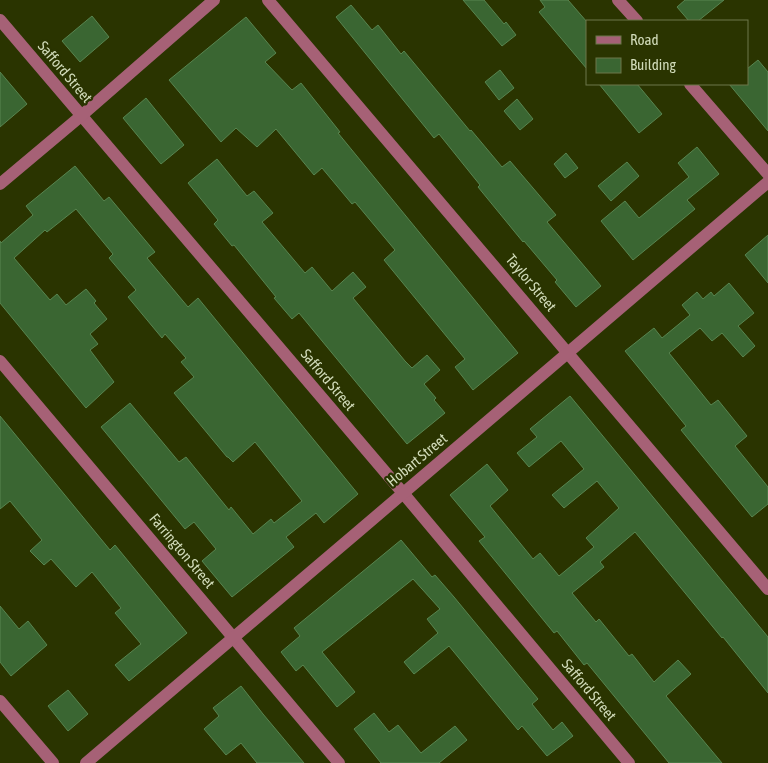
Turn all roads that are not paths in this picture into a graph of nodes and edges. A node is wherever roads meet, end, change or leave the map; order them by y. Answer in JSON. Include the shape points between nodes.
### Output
{"nodes":[{"id":1,"x":214,"y":0,"type":"edge"},
{"id":2,"x":268,"y":0,"type":"edge"},
{"id":3,"x":618,"y":0,"type":"edge"},
{"id":4,"x":0,"y":20,"type":"edge"},
{"id":5,"x":636,"y":20,"type":"edge"},
{"id":6,"x":691,"y":85,"type":"edge"},
{"id":7,"x":81,"y":116,"type":"junction"},
{"id":8,"x":768,"y":174,"type":"edge"},
{"id":9,"x":768,"y":182,"type":"edge"},
{"id":10,"x":0,"y":184,"type":"edge"},
{"id":11,"x":569,"y":353,"type":"junction"},
{"id":12,"x":0,"y":361,"type":"edge"},
{"id":13,"x":403,"y":493,"type":"junction"},
{"id":14,"x":768,"y":589,"type":"edge"},
{"id":15,"x":233,"y":637,"type":"junction"},
{"id":16,"x":0,"y":700,"type":"edge"},
{"id":17,"x":53,"y":763,"type":"edge"},
{"id":18,"x":86,"y":763,"type":"edge"},
{"id":19,"x":339,"y":763,"type":"edge"},
{"id":20,"x":629,"y":763,"type":"edge"}],
"edges":[{"from":1,"to":7,"type":"street"},
{"from":2,"to":11,"type":"street","name":"Taylor Street"},
{"from":3,"to":5,"type":"street"},
{"from":4,"to":7,"type":"street","name":"Safford Street"},
{"from":6,"to":8,"type":"street"},
{"from":7,"to":10,"type":"street"},
{"from":7,"to":13,"type":"street","name":"Safford Street"},
{"from":9,"to":11,"type":"street","name":"Hobart Street"},
{"from":11,"to":13,"type":"street","name":"Hobart Street"},
{"from":11,"to":14,"type":"street","name":"Taylor Street"},
{"from":12,"to":15,"type":"street","name":"Farrington Street"},
{"from":13,"to":15,"type":"street","name":"Hobart Street"},
{"from":13,"to":20,"type":"street","name":"Safford Street"},
{"from":15,"to":18,"type":"street","name":"Hobart Street"},
{"from":15,"to":19,"type":"street","name":"Farrington Street"},
{"from":16,"to":17,"type":"street"}]}
